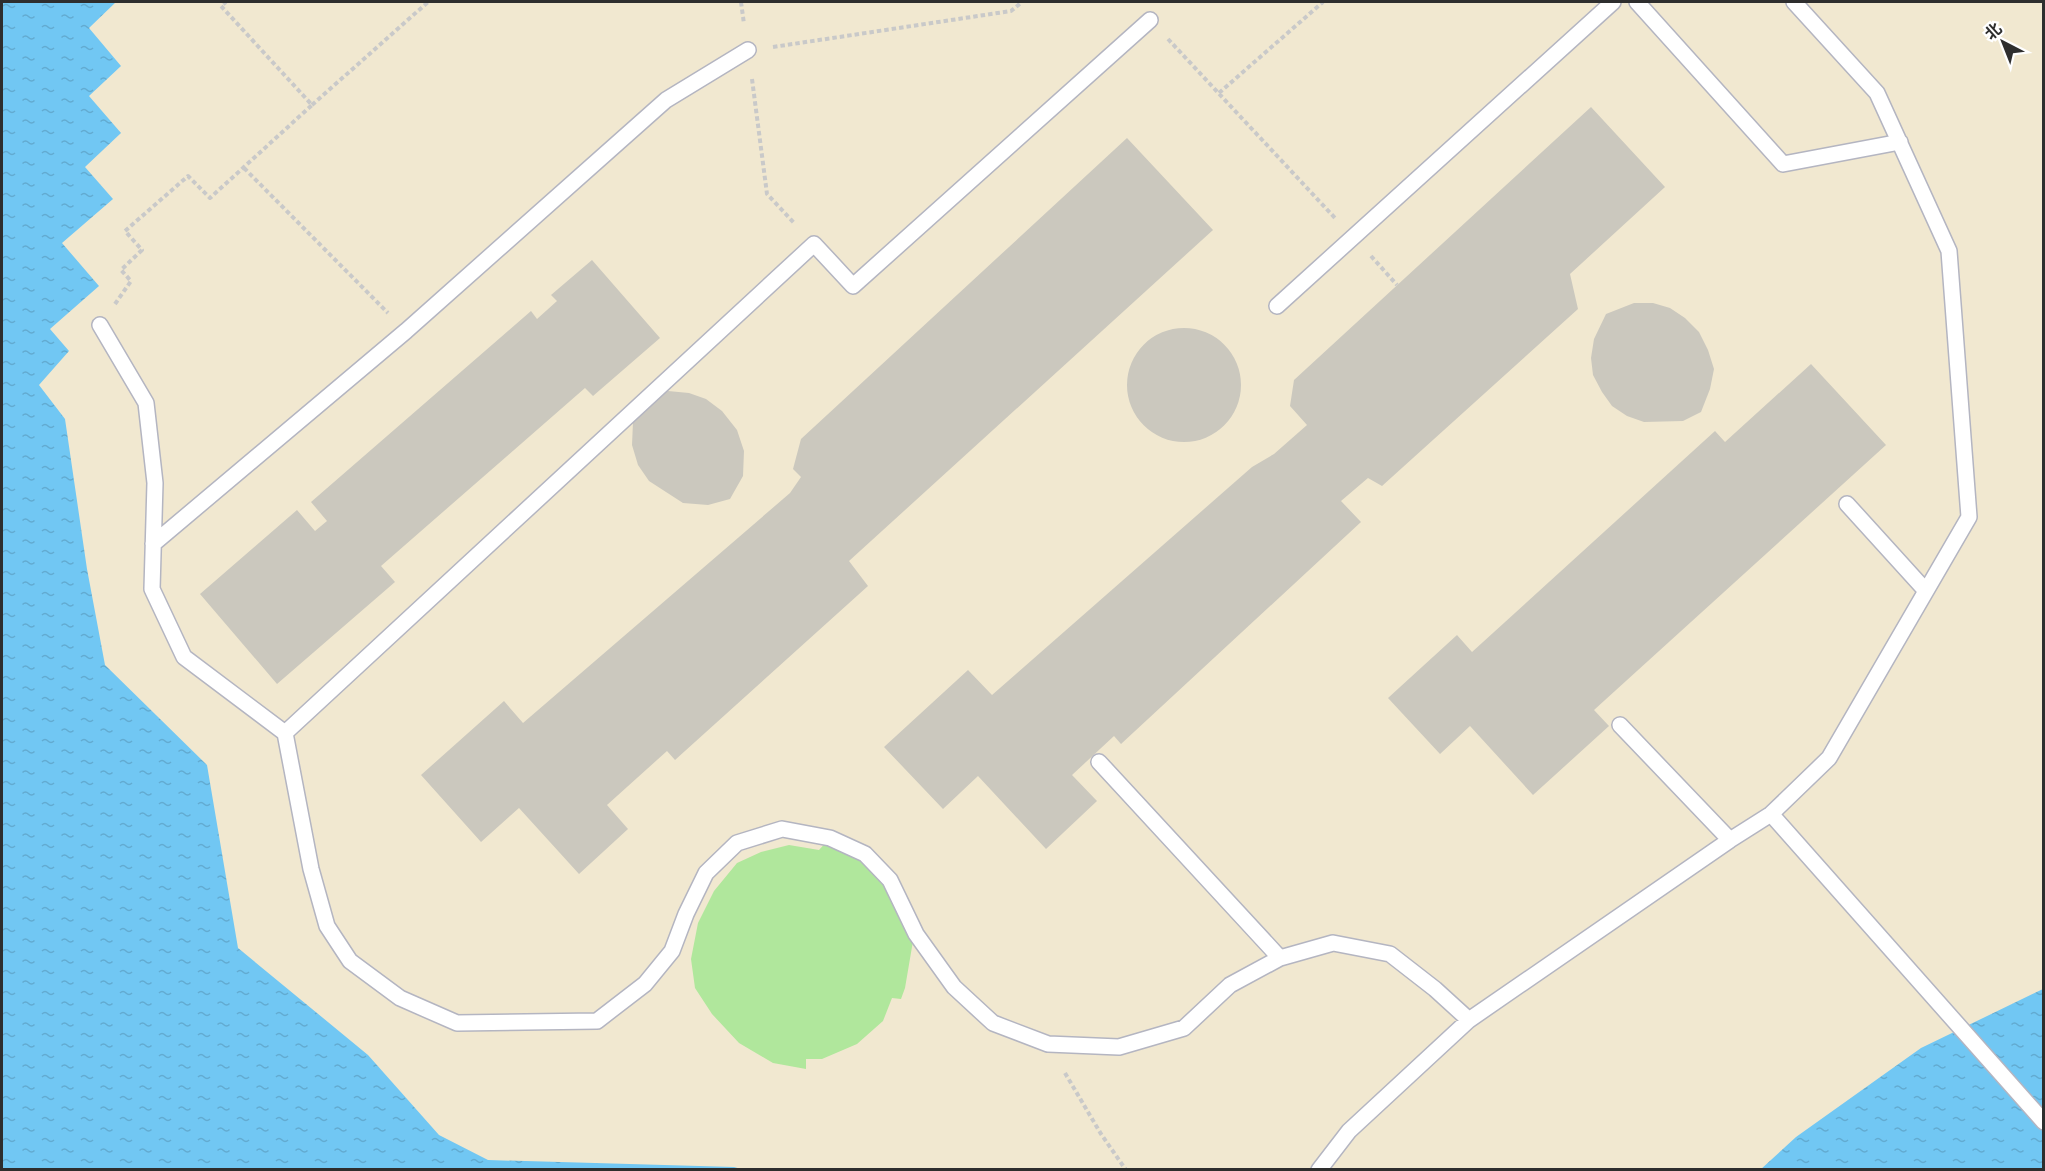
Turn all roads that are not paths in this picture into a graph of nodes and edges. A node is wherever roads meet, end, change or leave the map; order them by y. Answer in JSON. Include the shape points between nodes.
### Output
{"nodes":[{"id":1,"x":1613,"y":2,"type":"edge"},
{"id":2,"x":1637,"y":2,"type":"edge"},
{"id":3,"x":1794,"y":2,"type":"edge"},
{"id":4,"x":1150,"y":20,"type":"road end"},
{"id":5,"x":748,"y":50,"type":"road end"},
{"id":6,"x":1900,"y":142,"type":"junction"},
{"id":7,"x":1277,"y":306,"type":"dead end"},
{"id":8,"x":100,"y":325,"type":"road end"},
{"id":9,"x":1847,"y":504,"type":"dead end"},
{"id":10,"x":153,"y":544,"type":"junction"},
{"id":11,"x":1926,"y":591,"type":"junction"},
{"id":12,"x":1620,"y":725,"type":"dead end"},
{"id":13,"x":285,"y":733,"type":"junction"},
{"id":14,"x":1099,"y":762,"type":"dead end"},
{"id":15,"x":1771,"y":814,"type":"junction"},
{"id":16,"x":1730,"y":840,"type":"junction"},
{"id":17,"x":1280,"y":958,"type":"junction"},
{"id":18,"x":1468,"y":1020,"type":"junction"},
{"id":19,"x":2043,"y":1122,"type":"edge"},
{"id":20,"x":1319,"y":1170,"type":"edge"}],
"edges":[{"from":1,"to":7,"type":"lane"},
{"from":2,"to":6,"type":"lane","via":[[1783,164]]},
{"from":3,"to":6,"type":"lane","via":[[1877,93]]},
{"from":4,"to":13,"type":"lane","via":[[853,286],[814,244]]},
{"from":5,"to":10,"type":"lane","via":[[666,100],[406,331]]},
{"from":6,"to":11,"type":"lane","via":[[1949,251],[1969,517]]},
{"from":8,"to":10,"type":"lane","via":[[146,403],[155,483]]},
{"from":9,"to":11,"type":"lane"},
{"from":10,"to":13,"type":"lane","via":[[152,589],[184,657]]},
{"from":11,"to":15,"type":"lane","via":[[1829,758]]},
{"from":12,"to":16,"type":"lane"},
{"from":13,"to":17,"type":"lane","via":[[311,869],[327,926],[350,961],[400,998],[457,1023],[597,1021],[645,984],[672,951],[706,873],[737,843],[782,829],[830,838],[865,854],[890,880],[916,934],[954,987],[993,1023],[1048,1044],[1119,1047],[1184,1028],[1230,985]]},
{"from":14,"to":17,"type":"lane"},
{"from":15,"to":16,"type":"lane"},
{"from":15,"to":19,"type":"lane"},
{"from":16,"to":18,"type":"lane"},
{"from":17,"to":18,"type":"lane","via":[[1333,943],[1390,954]]},
{"from":18,"to":20,"type":"lane","via":[[1349,1131]]}]}
